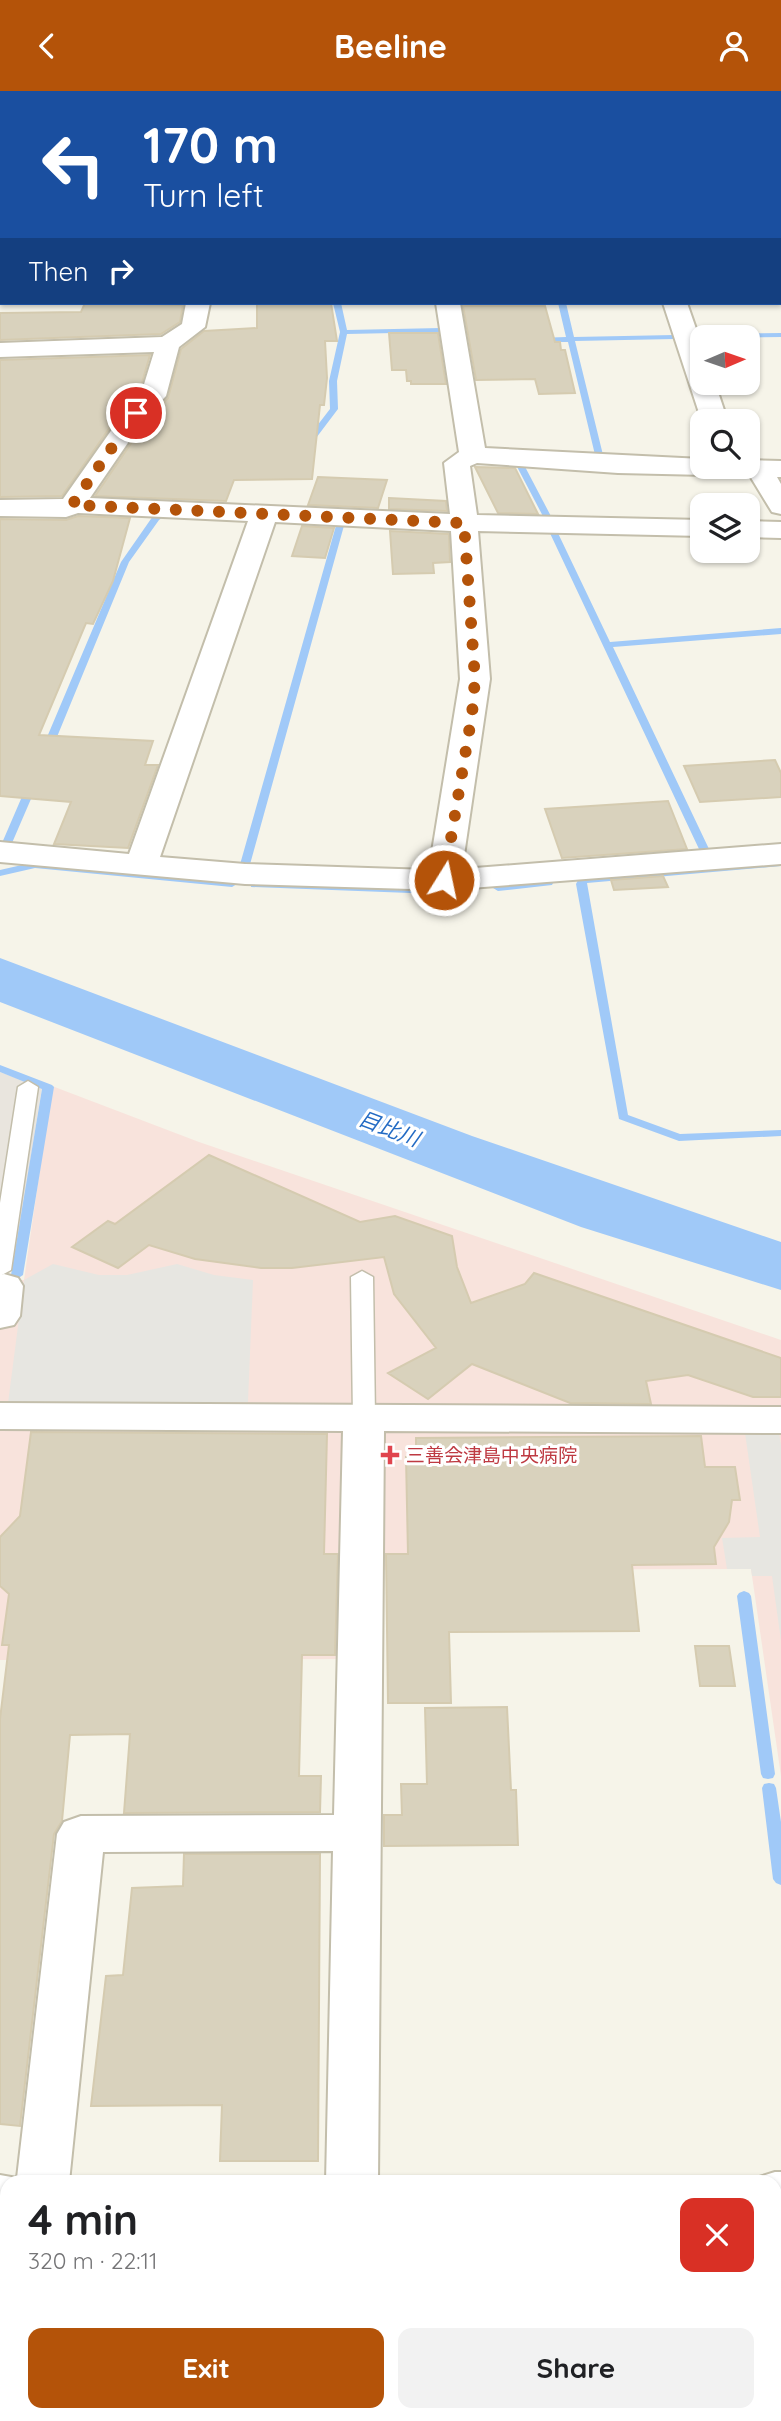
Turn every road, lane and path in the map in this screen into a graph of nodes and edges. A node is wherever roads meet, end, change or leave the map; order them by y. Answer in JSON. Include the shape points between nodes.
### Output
{"nodes":[{"id":1,"x":198,"y":305,"type":"edge"},
{"id":2,"x":448,"y":305,"type":"edge"},
{"id":3,"x":677,"y":305,"type":"edge"},
{"id":4,"x":169,"y":344,"type":"junction"},
{"id":5,"x":690,"y":346,"type":"edge"},
{"id":6,"x":0,"y":350,"type":"edge"},
{"id":7,"x":473,"y":455,"type":"junction"},
{"id":8,"x":690,"y":467,"type":"edge"},
{"id":9,"x":770,"y":469,"type":"edge"},
{"id":10,"x":72,"y":505,"type":"junction"},
{"id":11,"x":781,"y":506,"type":"edge"},
{"id":12,"x":0,"y":507,"type":"edge"},
{"id":13,"x":264,"y":515,"type":"junction"},
{"id":14,"x":464,"y":523,"type":"junction"},
{"id":15,"x":690,"y":528,"type":"edge"},
{"id":16,"x":760,"y":529,"type":"edge"},
{"id":17,"x":781,"y":530,"type":"edge"},
{"id":18,"x":0,"y":852,"type":"edge"},
{"id":19,"x":781,"y":854,"type":"edge"},
{"id":20,"x":141,"y":866,"type":"junction"},
{"id":21,"x":444,"y":880,"type":"junction"},
{"id":22,"x":28,"y":1087,"type":"dead end"},
{"id":23,"x":362,"y":1277,"type":"dead end"},
{"id":24,"x":1,"y":1289,"type":"edge"},
{"id":25,"x":0,"y":1416,"type":"edge"},
{"id":26,"x":364,"y":1418,"type":"junction"},
{"id":27,"x":781,"y":1420,"type":"edge"},
{"id":28,"x":357,"y":1833,"type":"junction"},
{"id":29,"x":44,"y":2175,"type":"edge"},
{"id":30,"x":352,"y":2175,"type":"edge"}],
"edges":[{"from":1,"to":4,"type":"street","via":[[193,327]]},
{"from":2,"to":7,"type":"street"},
{"from":3,"to":5,"type":"street"},
{"from":4,"to":6,"type":"street"},
{"from":4,"to":10,"type":"street","via":[[153,396],[136,413]]},
{"from":7,"to":8,"type":"street"},
{"from":7,"to":14,"type":"street","via":[[457,463]]},
{"from":9,"to":11,"type":"street"},
{"from":10,"to":12,"type":"street","via":[[66,509]]},
{"from":10,"to":13,"type":"street"},
{"from":13,"to":14,"type":"street"},
{"from":13,"to":20,"type":"street"},
{"from":14,"to":15,"type":"street"},
{"from":14,"to":21,"type":"street","via":[[475,679]]},
{"from":16,"to":17,"type":"street"},
{"from":18,"to":20,"type":"street"},
{"from":19,"to":21,"type":"street"},
{"from":20,"to":21,"type":"street"},
{"from":22,"to":24,"type":"lane"},
{"from":23,"to":26,"type":"lane"},
{"from":25,"to":26,"type":"street"},
{"from":26,"to":27,"type":"street"},
{"from":26,"to":28,"type":"street"},
{"from":28,"to":29,"type":"street","via":[[81,1834]]},
{"from":28,"to":30,"type":"street"}]}
